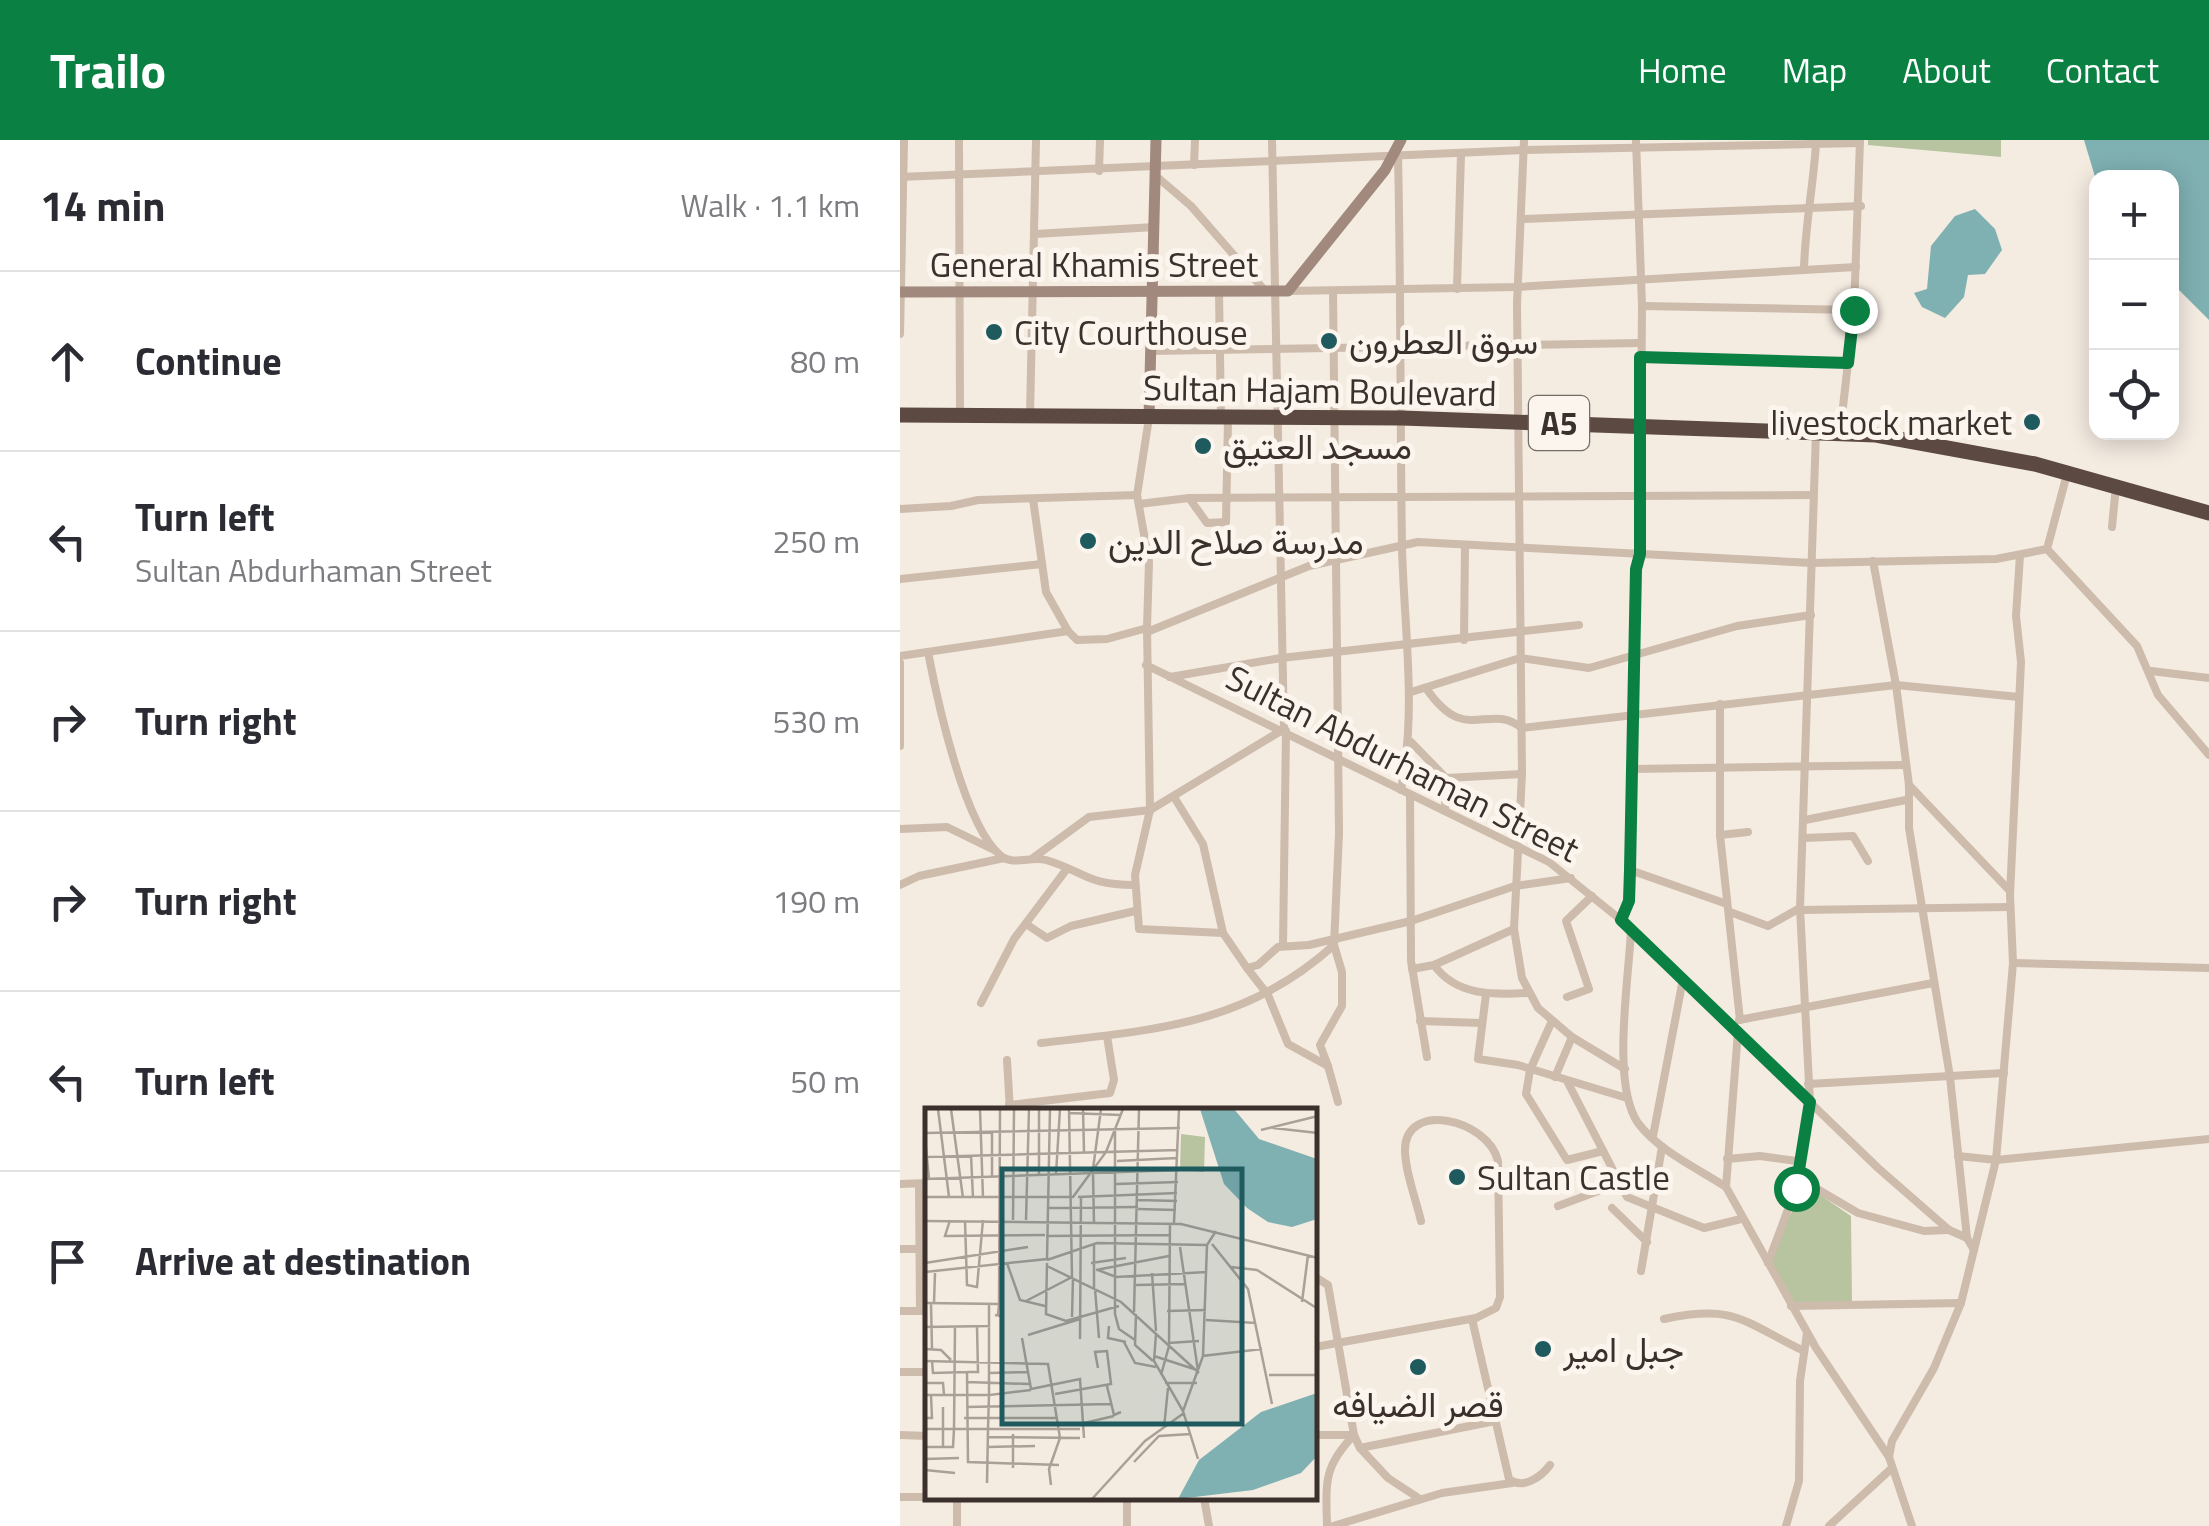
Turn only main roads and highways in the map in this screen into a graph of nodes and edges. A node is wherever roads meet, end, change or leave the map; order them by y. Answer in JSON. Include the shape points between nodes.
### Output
{"nodes":[{"id":1,"x":1156,"y":140,"type":"edge"},
{"id":2,"x":1397,"y":148,"type":"edge"},
{"id":3,"x":900,"y":292,"type":"edge"},
{"id":4,"x":1152,"y":294,"type":"junction"},
{"id":5,"x":900,"y":415,"type":"edge"},
{"id":6,"x":1149,"y":418,"type":"junction"},
{"id":7,"x":2209,"y":513,"type":"edge"}],
"edges":[{"from":1,"to":4,"type":"main road"},
{"from":2,"to":4,"type":"main road","name":"General Khamis Street","via":[[1277,291]]},
{"from":3,"to":4,"type":"main road","name":"General Khamis Street"},
{"from":4,"to":6,"type":"main road"},
{"from":5,"to":6,"type":"highway","name":"Sultan Hajam Boulevard","number":"A5"},
{"from":6,"to":7,"type":"highway","name":"Sultan Hajam Boulevard","number":"A5","via":[[1402,418],[1840,433],[1967,450]]}]}
